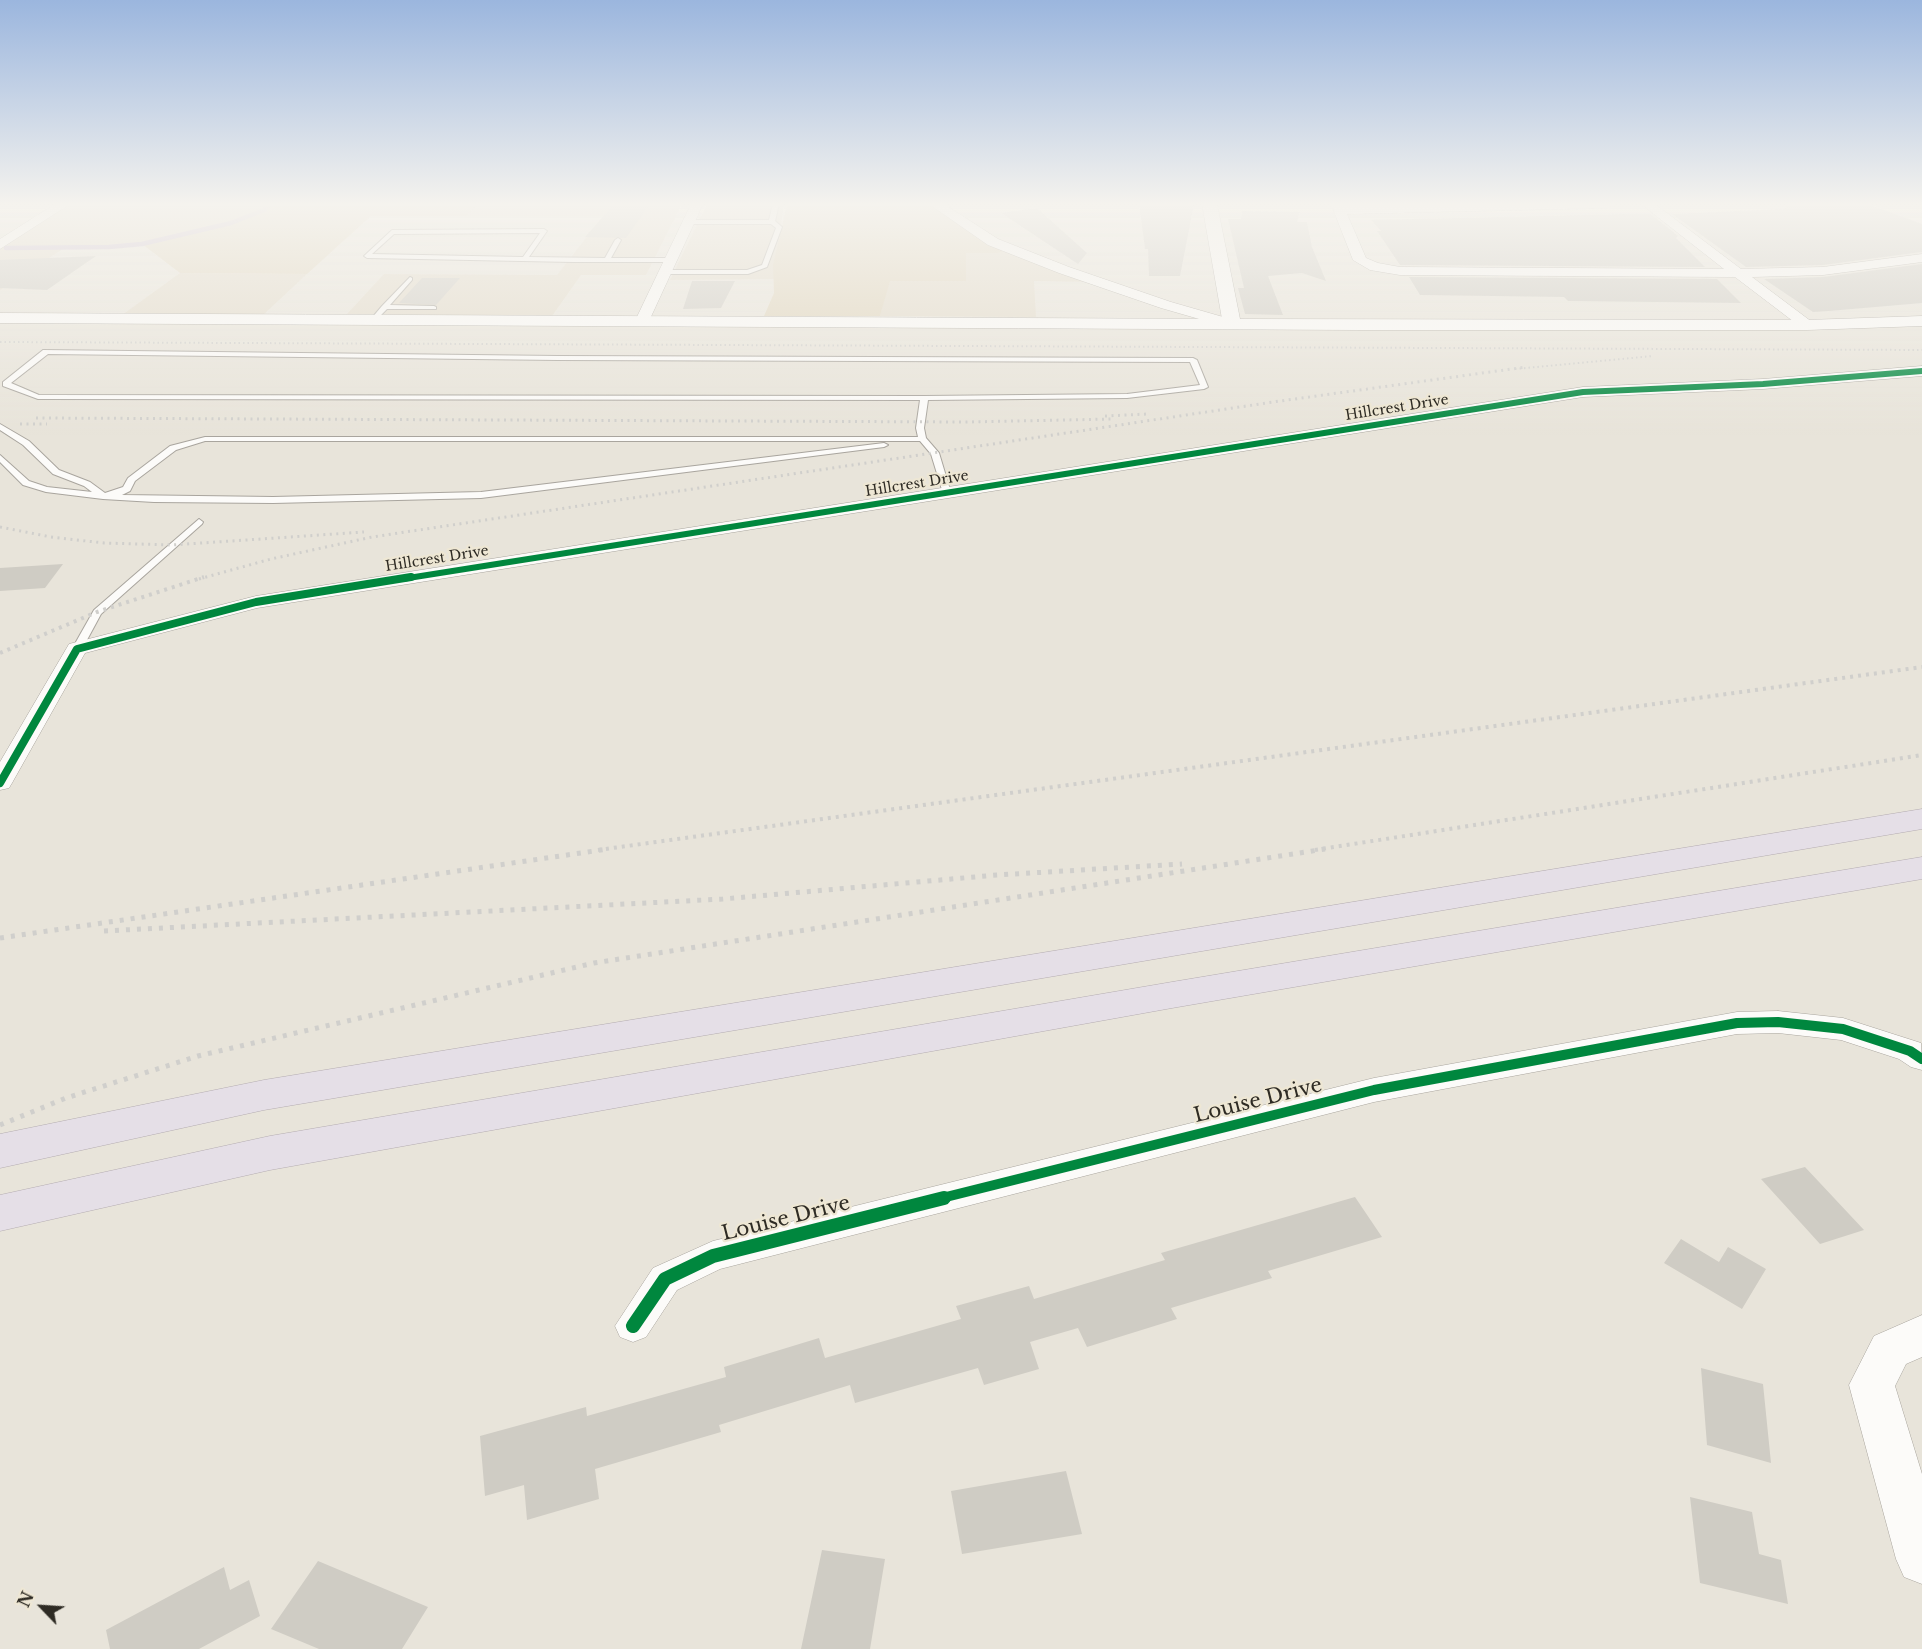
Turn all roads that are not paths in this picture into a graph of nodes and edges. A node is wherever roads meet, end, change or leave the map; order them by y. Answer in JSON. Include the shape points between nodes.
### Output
{"nodes":[{"id":1,"x":408,"y":281,"type":"edge"},
{"id":2,"x":661,"y":281,"type":"edge"},
{"id":3,"x":1095,"y":281,"type":"edge"},
{"id":4,"x":1224,"y":281,"type":"edge"},
{"id":5,"x":1750,"y":281,"type":"edge"},
{"id":6,"x":434,"y":308,"type":"dead end"},
{"id":7,"x":379,"y":314,"type":"junction"},
{"id":8,"x":0,"y":318,"type":"edge"},
{"id":9,"x":642,"y":321,"type":"junction"},
{"id":10,"x":1922,"y":321,"type":"edge"},
{"id":11,"x":1232,"y":324,"type":"junction"},
{"id":12,"x":1807,"y":325,"type":"junction"},
{"id":13,"x":1922,"y":371,"type":"edge"},
{"id":14,"x":924,"y":398,"type":"junction"},
{"id":15,"x":0,"y":426,"type":"edge"},
{"id":16,"x":922,"y":439,"type":"junction"},
{"id":17,"x":0,"y":457,"type":"edge"},
{"id":18,"x":947,"y":493,"type":"junction"},
{"id":19,"x":103,"y":496,"type":"junction"},
{"id":20,"x":199,"y":522,"type":"dead end"},
{"id":21,"x":77,"y":649,"type":"junction"},
{"id":22,"x":0,"y":783,"type":"edge"},
{"id":23,"x":1922,"y":819,"type":"edge"},
{"id":24,"x":1922,"y":868,"type":"edge"},
{"id":25,"x":1922,"y":1059,"type":"edge"},
{"id":26,"x":0,"y":1151,"type":"edge"},
{"id":27,"x":0,"y":1213,"type":"edge"},
{"id":28,"x":633,"y":1326,"type":"dead end"},
{"id":29,"x":1922,"y":1335,"type":"edge"},
{"id":30,"x":1922,"y":1559,"type":"edge"}],
"edges":[{"from":1,"to":7,"type":"lane"},
{"from":2,"to":9,"type":"street"},
{"from":3,"to":11,"type":"street"},
{"from":4,"to":11,"type":"street"},
{"from":5,"to":12,"type":"street"},
{"from":6,"to":7,"type":"lane"},
{"from":7,"to":8,"type":"street"},
{"from":7,"to":9,"type":"street"},
{"from":9,"to":11,"type":"street"},
{"from":10,"to":12,"type":"street"},
{"from":11,"to":12,"type":"street"},
{"from":13,"to":18,"type":"street","name":"Hillcrest Drive","via":[[1763,384],[1583,392]]},
{"from":14,"to":14,"type":"lane","via":[[1128,396],[1204,387],[1193,360],[46,352],[6,384],[39,397]]},
{"from":14,"to":16,"type":"lane"},
{"from":15,"to":19,"type":"lane","via":[[26,443],[56,472],[87,484]]},
{"from":16,"to":18,"type":"lane","via":[[935,453]]},
{"from":16,"to":19,"type":"lane","via":[[481,495],[273,500]]},
{"from":16,"to":19,"type":"lane","via":[[205,439],[173,448],[131,480],[127,489]]},
{"from":17,"to":19,"type":"lane","via":[[27,483]]},
{"from":18,"to":21,"type":"street","name":"Hillcrest Drive","via":[[256,602]]},
{"from":20,"to":21,"type":"lane","via":[[97,612]]},
{"from":21,"to":22,"type":"street"},
{"from":23,"to":26,"type":"highway","via":[[264,1095]]},
{"from":24,"to":27,"type":"highway","via":[[270,1153]]},
{"from":25,"to":28,"type":"street","name":"Louise Drive","via":[[1910,1051],[1843,1029],[1778,1022],[1737,1023],[1374,1090],[713,1256],[665,1280]]},
{"from":29,"to":30,"type":"street","via":[[1890,1350],[1872,1385]]}]}
